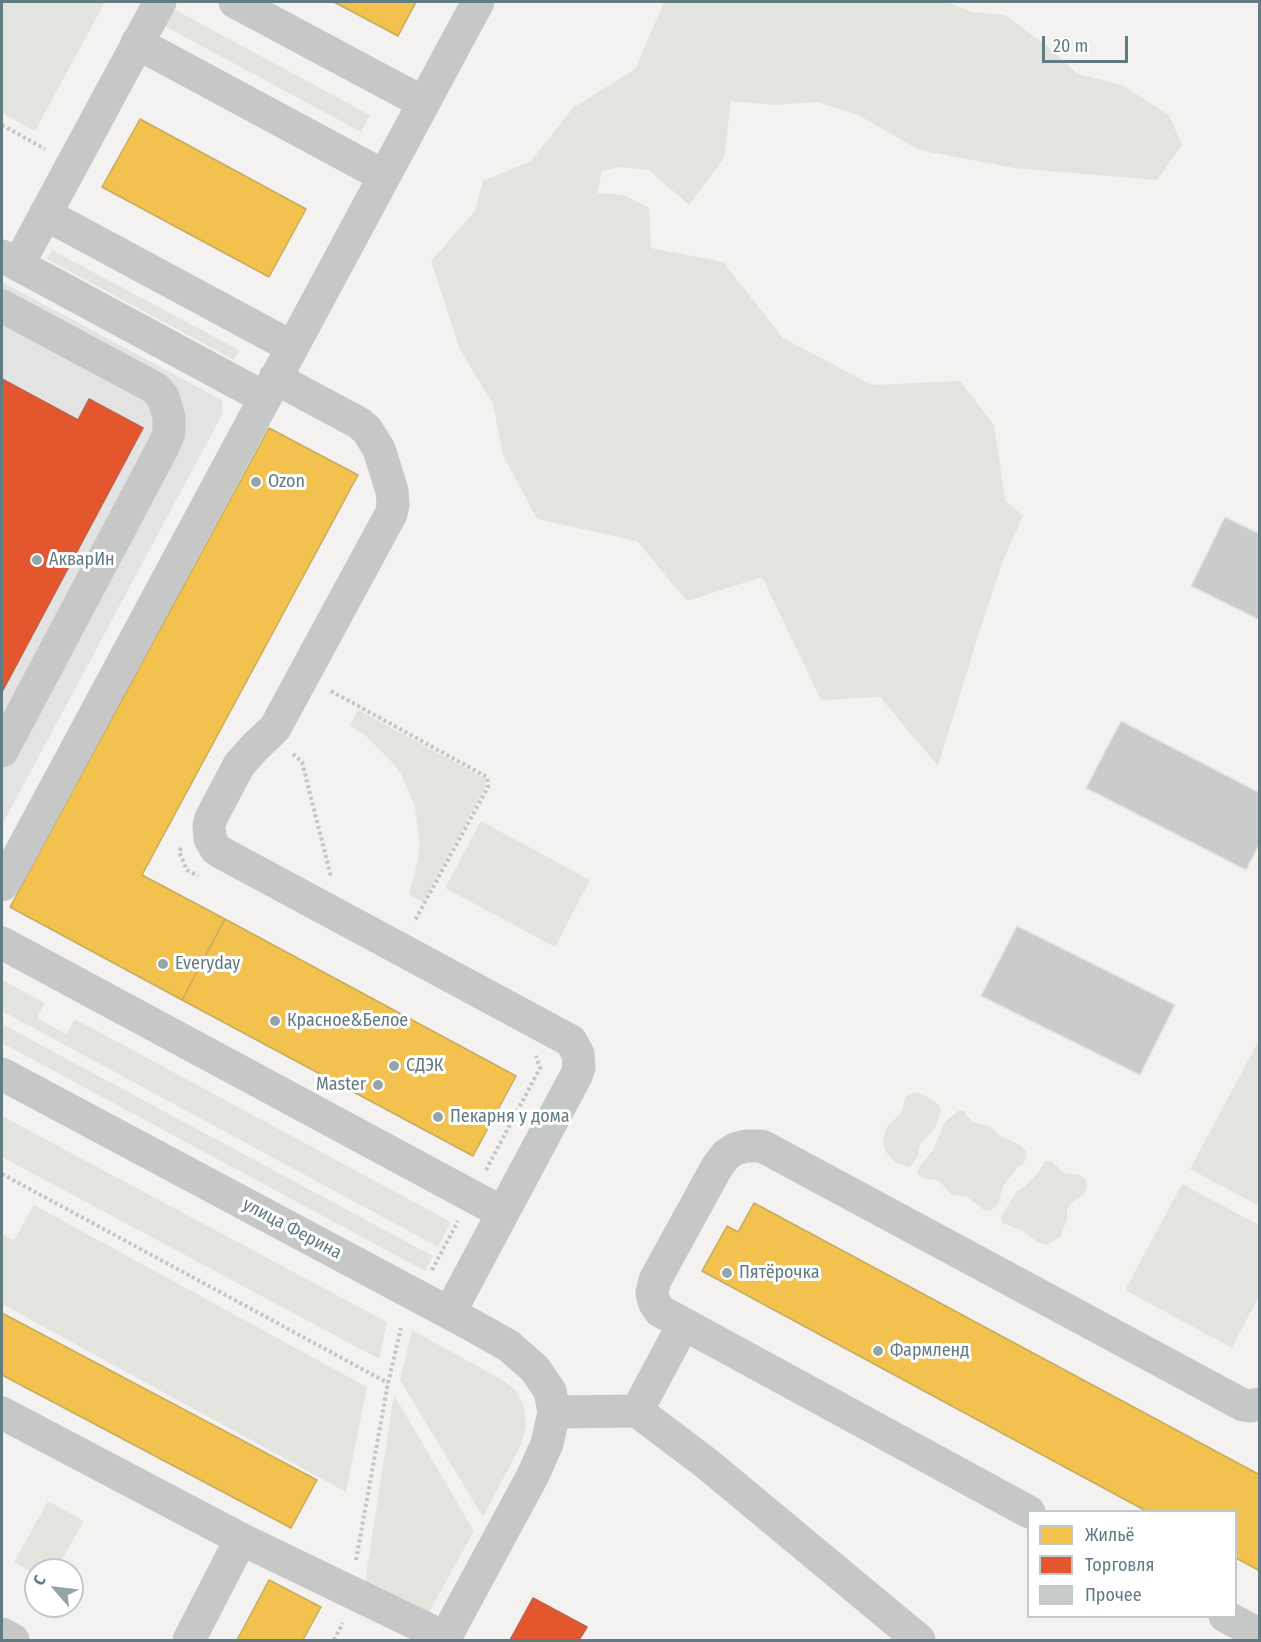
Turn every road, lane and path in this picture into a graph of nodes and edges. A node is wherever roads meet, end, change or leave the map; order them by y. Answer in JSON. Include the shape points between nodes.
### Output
{"nodes":[{"id":1,"x":159,"y":2,"type":"edge"},
{"id":2,"x":236,"y":2,"type":"edge"},
{"id":3,"x":478,"y":2,"type":"edge"},
{"id":4,"x":137,"y":43,"type":"junction"},
{"id":5,"x":424,"y":103,"type":"junction"},
{"id":6,"x":2,"y":125,"type":"edge"},
{"id":7,"x":72,"y":163,"type":"junction"},
{"id":8,"x":384,"y":176,"type":"junction"},
{"id":9,"x":45,"y":214,"type":"junction"},
{"id":10,"x":10,"y":261,"type":"edge"},
{"id":11,"x":2,"y":306,"type":"edge"},
{"id":12,"x":292,"y":347,"type":"junction"},
{"id":13,"x":270,"y":388,"type":"junction"},
{"id":14,"x":303,"y":676,"type":"junction"},
{"id":15,"x":265,"y":738,"type":"junction"},
{"id":16,"x":2,"y":751,"type":"edge"},
{"id":17,"x":185,"y":842,"type":"dead end"},
{"id":18,"x":179,"y":852,"type":"dead end"},
{"id":19,"x":2,"y":885,"type":"edge"},
{"id":20,"x":323,"y":908,"type":"junction"},
{"id":21,"x":2,"y":943,"type":"edge"},
{"id":22,"x":400,"y":949,"type":"junction"},
{"id":23,"x":536,"y":1056,"type":"dead end"},
{"id":24,"x":2,"y":1074,"type":"edge"},
{"id":25,"x":489,"y":1164,"type":"dead end"},
{"id":26,"x":2,"y":1174,"type":"edge"},
{"id":27,"x":503,"y":1213,"type":"junction"},
{"id":28,"x":456,"y":1225,"type":"dead end"},
{"id":29,"x":429,"y":1276,"type":"dead end"},
{"id":30,"x":450,"y":1312,"type":"junction"},
{"id":31,"x":683,"y":1325,"type":"junction"},
{"id":32,"x":401,"y":1328,"type":"dead end"},
{"id":33,"x":388,"y":1383,"type":"junction"},
{"id":34,"x":1260,"y":1404,"type":"edge"},
{"id":35,"x":554,"y":1412,"type":"junction"},
{"id":36,"x":637,"y":1412,"type":"junction"},
{"id":37,"x":2,"y":1413,"type":"edge"},
{"id":38,"x":1027,"y":1511,"type":"edge"},
{"id":39,"x":241,"y":1539,"type":"junction"},
{"id":40,"x":350,"y":1590,"type":"junction"},
{"id":41,"x":1227,"y":1618,"type":"edge"},
{"id":42,"x":2,"y":1634,"type":"edge"},
{"id":43,"x":1260,"y":1635,"type":"edge"},
{"id":44,"x":445,"y":1639,"type":"edge"},
{"id":45,"x":14,"y":1641,"type":"edge"},
{"id":46,"x":189,"y":1641,"type":"edge"},
{"id":47,"x":919,"y":1641,"type":"edge"}],
"edges":[{"from":1,"to":4,"type":"street"},
{"from":2,"to":5,"type":"street"},
{"from":3,"to":5,"type":"street"},
{"from":4,"to":7,"type":"street"},
{"from":4,"to":8,"type":"street"},
{"from":5,"to":8,"type":"street"},
{"from":6,"to":7,"type":"path"},
{"from":7,"to":9,"type":"street"},
{"from":8,"to":12,"type":"street"},
{"from":9,"to":10,"type":"street"},
{"from":9,"to":12,"type":"street"},
{"from":10,"to":13,"type":"street"},
{"from":11,"to":16,"type":"street","via":[[155,387],[163,397],[169,417],[169,433],[163,447]]},
{"from":12,"to":13,"type":"street"},
{"from":13,"to":14,"type":"street","via":[[359,423],[367,430],[379,449],[393,498],[391,514]]},
{"from":13,"to":19,"type":"street"},
{"from":14,"to":15,"type":"street","via":[[275,728]]},
{"from":14,"to":22,"type":"path","via":[[487,777],[488,787]]},
{"from":15,"to":20,"type":"path","via":[[302,762],[333,882]]},
{"from":15,"to":20,"type":"street","via":[[239,765],[211,818],[210,839],[222,853]]},
{"from":17,"to":18,"type":"path"},
{"from":20,"to":22,"type":"street"},
{"from":21,"to":27,"type":"street"},
{"from":22,"to":27,"type":"street","via":[[571,1041],[578,1054],[576,1076]]},
{"from":23,"to":25,"type":"path","via":[[540,1068]]},
{"from":24,"to":30,"type":"street","name":"улица Ферина"},
{"from":26,"to":33,"type":"path"},
{"from":27,"to":30,"type":"street"},
{"from":28,"to":29,"type":"path"},
{"from":30,"to":35,"type":"street","name":"улица Ферина","via":[[509,1346],[535,1369],[550,1391]]},
{"from":31,"to":34,"type":"street","via":[[660,1311],[654,1302],[655,1280],[726,1155],[746,1146],[762,1146],[1243,1405]]},
{"from":31,"to":36,"type":"street"},
{"from":31,"to":38,"type":"street"},
{"from":32,"to":33,"type":"path"},
{"from":33,"to":40,"type":"path"},
{"from":35,"to":36,"type":"street"},
{"from":35,"to":44,"type":"street","via":[[547,1444],[532,1477]]},
{"from":36,"to":47,"type":"street","via":[[706,1463]]},
{"from":37,"to":39,"type":"street"},
{"from":39,"to":40,"type":"street"},
{"from":39,"to":46,"type":"street"},
{"from":40,"to":44,"type":"street"},
{"from":41,"to":43,"type":"street"},
{"from":42,"to":45,"type":"street"}]}
